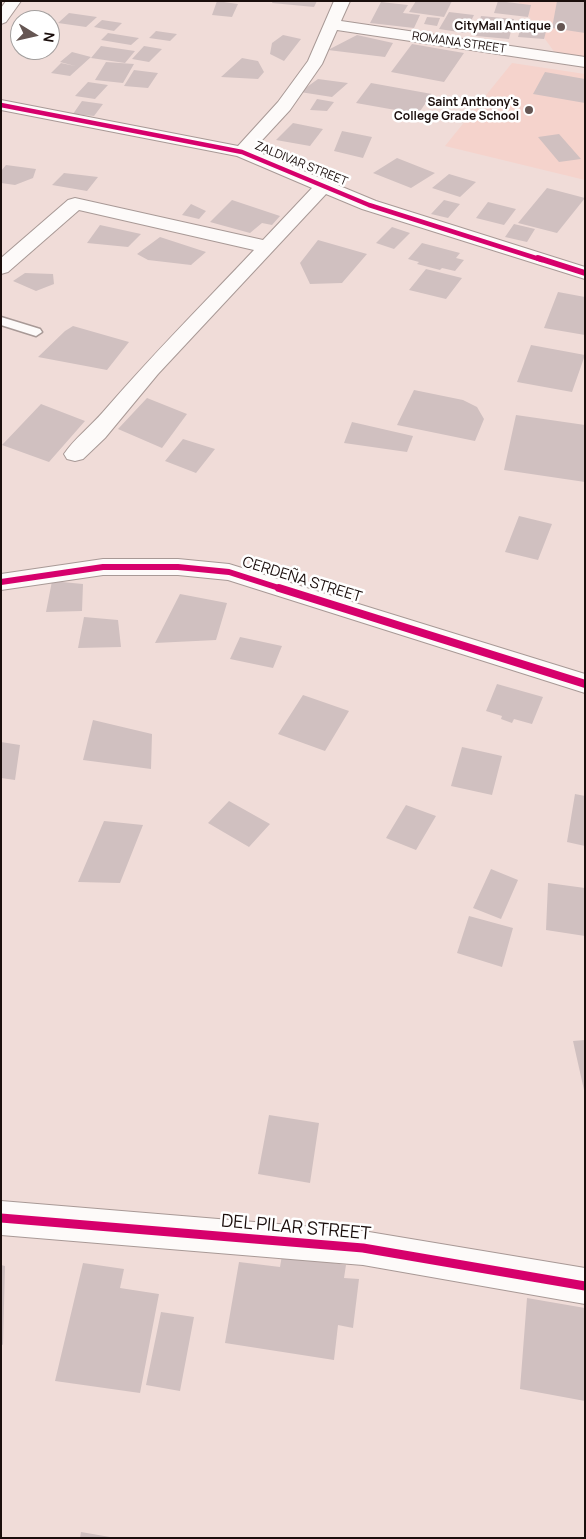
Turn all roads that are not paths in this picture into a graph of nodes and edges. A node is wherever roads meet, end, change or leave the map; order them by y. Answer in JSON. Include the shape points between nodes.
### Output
{"nodes":[{"id":1,"x":14,"y":1,"type":"edge"},
{"id":2,"x":342,"y":1,"type":"edge"},
{"id":3,"x":1,"y":19,"type":"edge"},
{"id":4,"x":333,"y":25,"type":"junction"},
{"id":5,"x":585,"y":62,"type":"edge"},
{"id":6,"x":1,"y":105,"type":"edge"},
{"id":7,"x":242,"y":152,"type":"junction"},
{"id":8,"x":324,"y":186,"type":"junction"},
{"id":9,"x":266,"y":247,"type":"junction"},
{"id":10,"x":1,"y":268,"type":"edge"},
{"id":11,"x":585,"y":273,"type":"edge"},
{"id":12,"x":1,"y":321,"type":"edge"},
{"id":13,"x":36,"y":332,"type":"dead end"},
{"id":14,"x":75,"y":454,"type":"dead end"},
{"id":15,"x":1,"y":582,"type":"edge"},
{"id":16,"x":583,"y":677,"type":"edge"},
{"id":17,"x":1,"y":1218,"type":"edge"},
{"id":18,"x":585,"y":1286,"type":"edge"}],
"edges":[{"from":1,"to":3,"type":"street"},
{"from":2,"to":4,"type":"street"},
{"from":4,"to":5,"type":"street","name":"ROMANA STREET"},
{"from":4,"to":7,"type":"street","via":[[316,61],[284,106]]},
{"from":6,"to":7,"type":"street","name":"ZALDIVAR STREET"},
{"from":7,"to":8,"type":"street","name":"ZALDIVAR STREET"},
{"from":8,"to":9,"type":"street"},
{"from":8,"to":11,"type":"street","name":"ZALDIVAR STREET","via":[[369,205]]},
{"from":9,"to":10,"type":"street","via":[[75,204]]},
{"from":9,"to":14,"type":"street"},
{"from":12,"to":13,"type":"lane"},
{"from":15,"to":16,"type":"street","name":"CERDEÑA STREET","via":[[103,567],[178,567],[228,572]]},
{"from":17,"to":18,"type":"street","name":"DEL PILAR STREET","via":[[363,1248]]}]}
